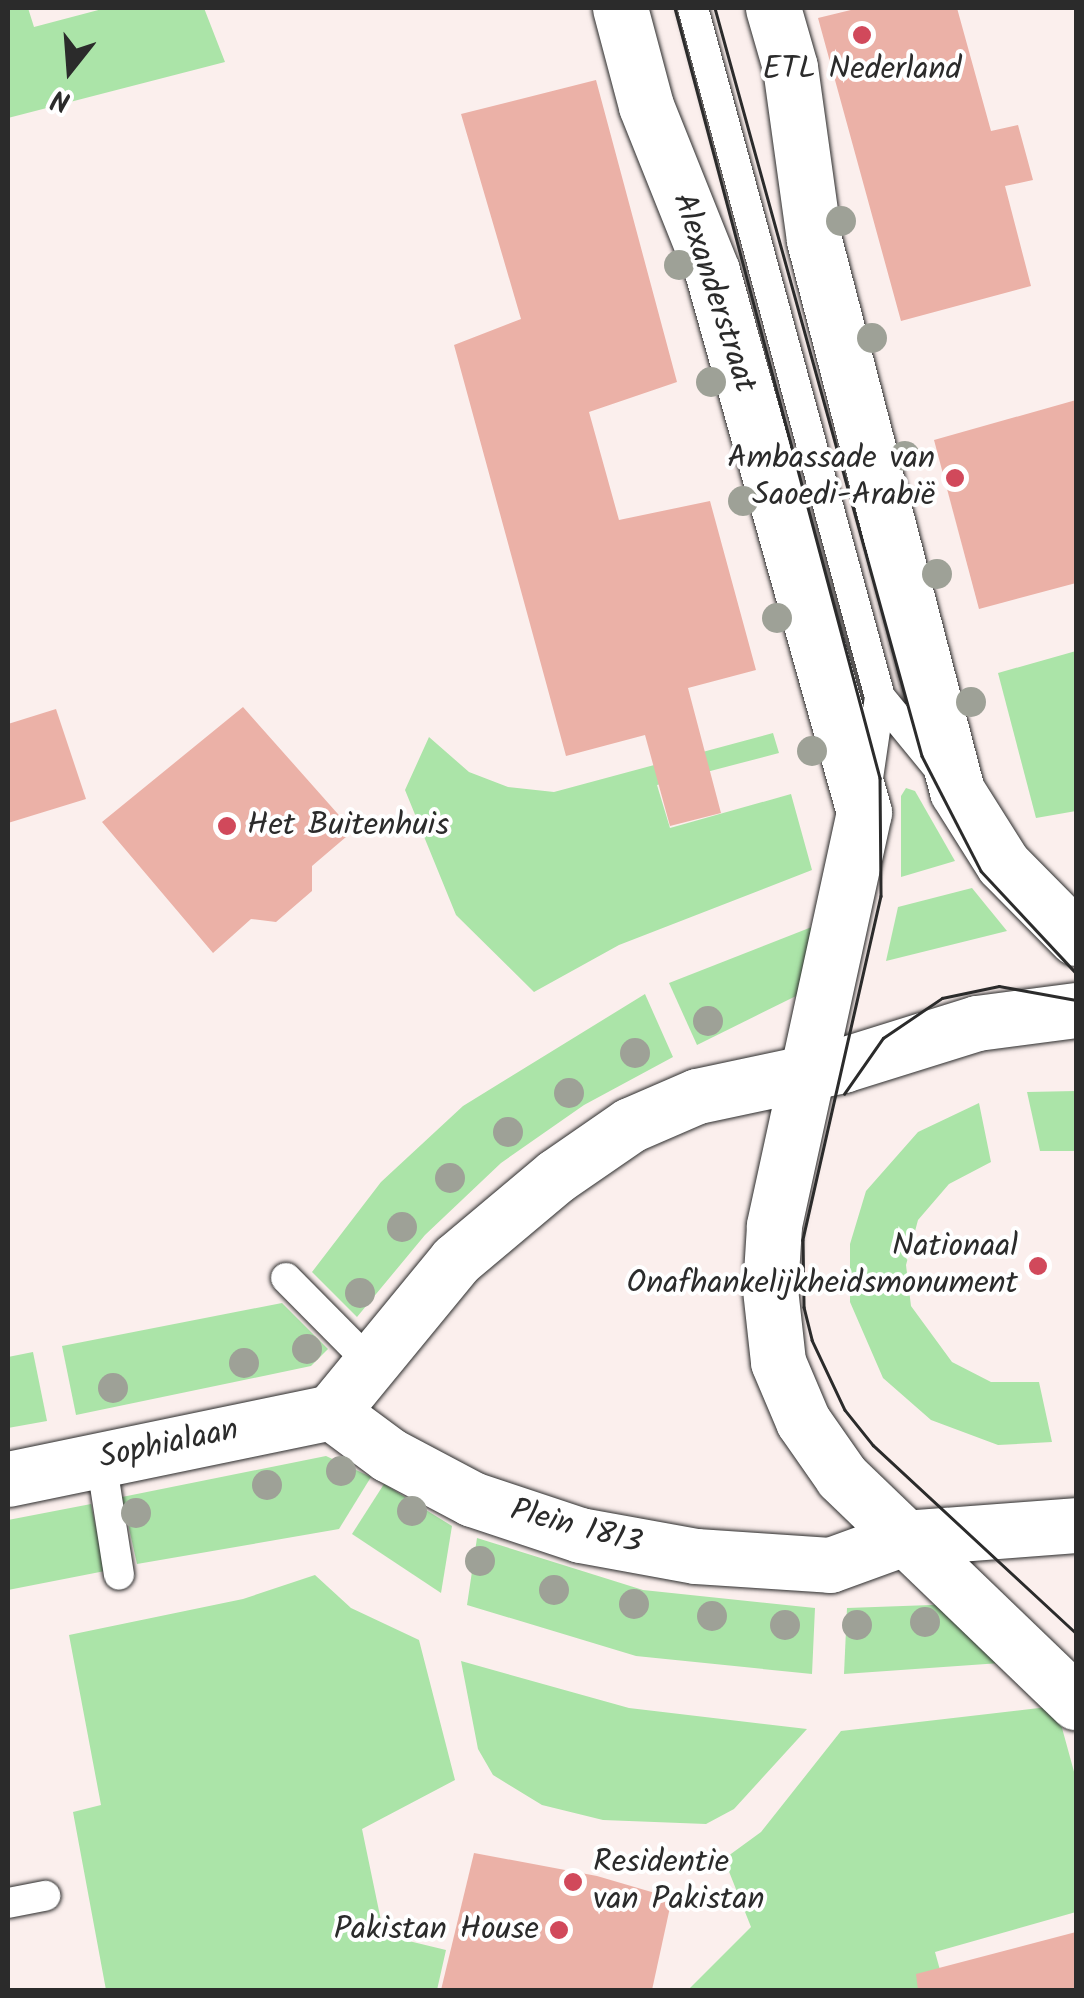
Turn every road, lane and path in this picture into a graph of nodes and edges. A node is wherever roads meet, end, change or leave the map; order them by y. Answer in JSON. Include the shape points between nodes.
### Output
{"nodes":[{"id":1,"x":620,"y":8,"type":"edge"},
{"id":2,"x":693,"y":8,"type":"edge"},
{"id":3,"x":773,"y":8,"type":"edge"},
{"id":4,"x":880,"y":697,"type":"junction"},
{"id":5,"x":958,"y":792,"type":"junction"},
{"id":6,"x":864,"y":812,"type":"junction"},
{"id":7,"x":1076,"y":938,"type":"edge"},
{"id":8,"x":1076,"y":1010,"type":"edge"},
{"id":9,"x":803,"y":1074,"type":"junction"},
{"id":10,"x":286,"y":1278,"type":"dead end"},
{"id":11,"x":369,"y":1362,"type":"junction"},
{"id":12,"x":331,"y":1412,"type":"junction"},
{"id":13,"x":101,"y":1460,"type":"junction"},
{"id":14,"x":8,"y":1479,"type":"edge"},
{"id":15,"x":1076,"y":1525,"type":"edge"},
{"id":16,"x":904,"y":1538,"type":"junction"},
{"id":17,"x":118,"y":1575,"type":"dead end"},
{"id":18,"x":1065,"y":1689,"type":"edge"},
{"id":19,"x":46,"y":1896,"type":"dead end"},
{"id":20,"x":8,"y":1902,"type":"edge"}],
"edges":[{"from":1,"to":6,"type":"street","name":"Alexanderstraat","via":[[646,106],[712,271]]},
{"from":2,"to":4,"type":"lane","name":"Alexanderstraat"},
{"from":3,"to":5,"type":"street","name":"Alexanderstraat","via":[[790,67],[814,240]]},
{"from":4,"to":5,"type":"lane","name":"Alexanderstraat"},
{"from":4,"to":6,"type":"lane","name":"Alexanderstraat"},
{"from":5,"to":7,"type":"street","name":"Alexanderstraat","via":[[1003,864]]},
{"from":6,"to":9,"type":"street","name":"Alexanderstraat","via":[[848,904]]},
{"from":8,"to":9,"type":"street","via":[[977,1023]]},
{"from":9,"to":11,"type":"street","via":[[698,1096],[630,1125],[556,1176],[456,1260]]},
{"from":9,"to":16,"type":"street","via":[[774,1226],[770,1290],[778,1362],[803,1421],[842,1477]]},
{"from":10,"to":11,"type":"lane"},
{"from":11,"to":12,"type":"street"},
{"from":12,"to":13,"type":"street","name":"Sophialaan"},
{"from":12,"to":16,"type":"street","name":"Plein 1813","via":[[389,1456],[472,1499],[580,1536],[696,1556],[830,1564]]},
{"from":13,"to":14,"type":"street","name":"Sophialaan"},
{"from":13,"to":17,"type":"lane"},
{"from":15,"to":16,"type":"street","name":"Plein 1813"},
{"from":16,"to":18,"type":"street"},
{"from":19,"to":20,"type":"lane"}]}
